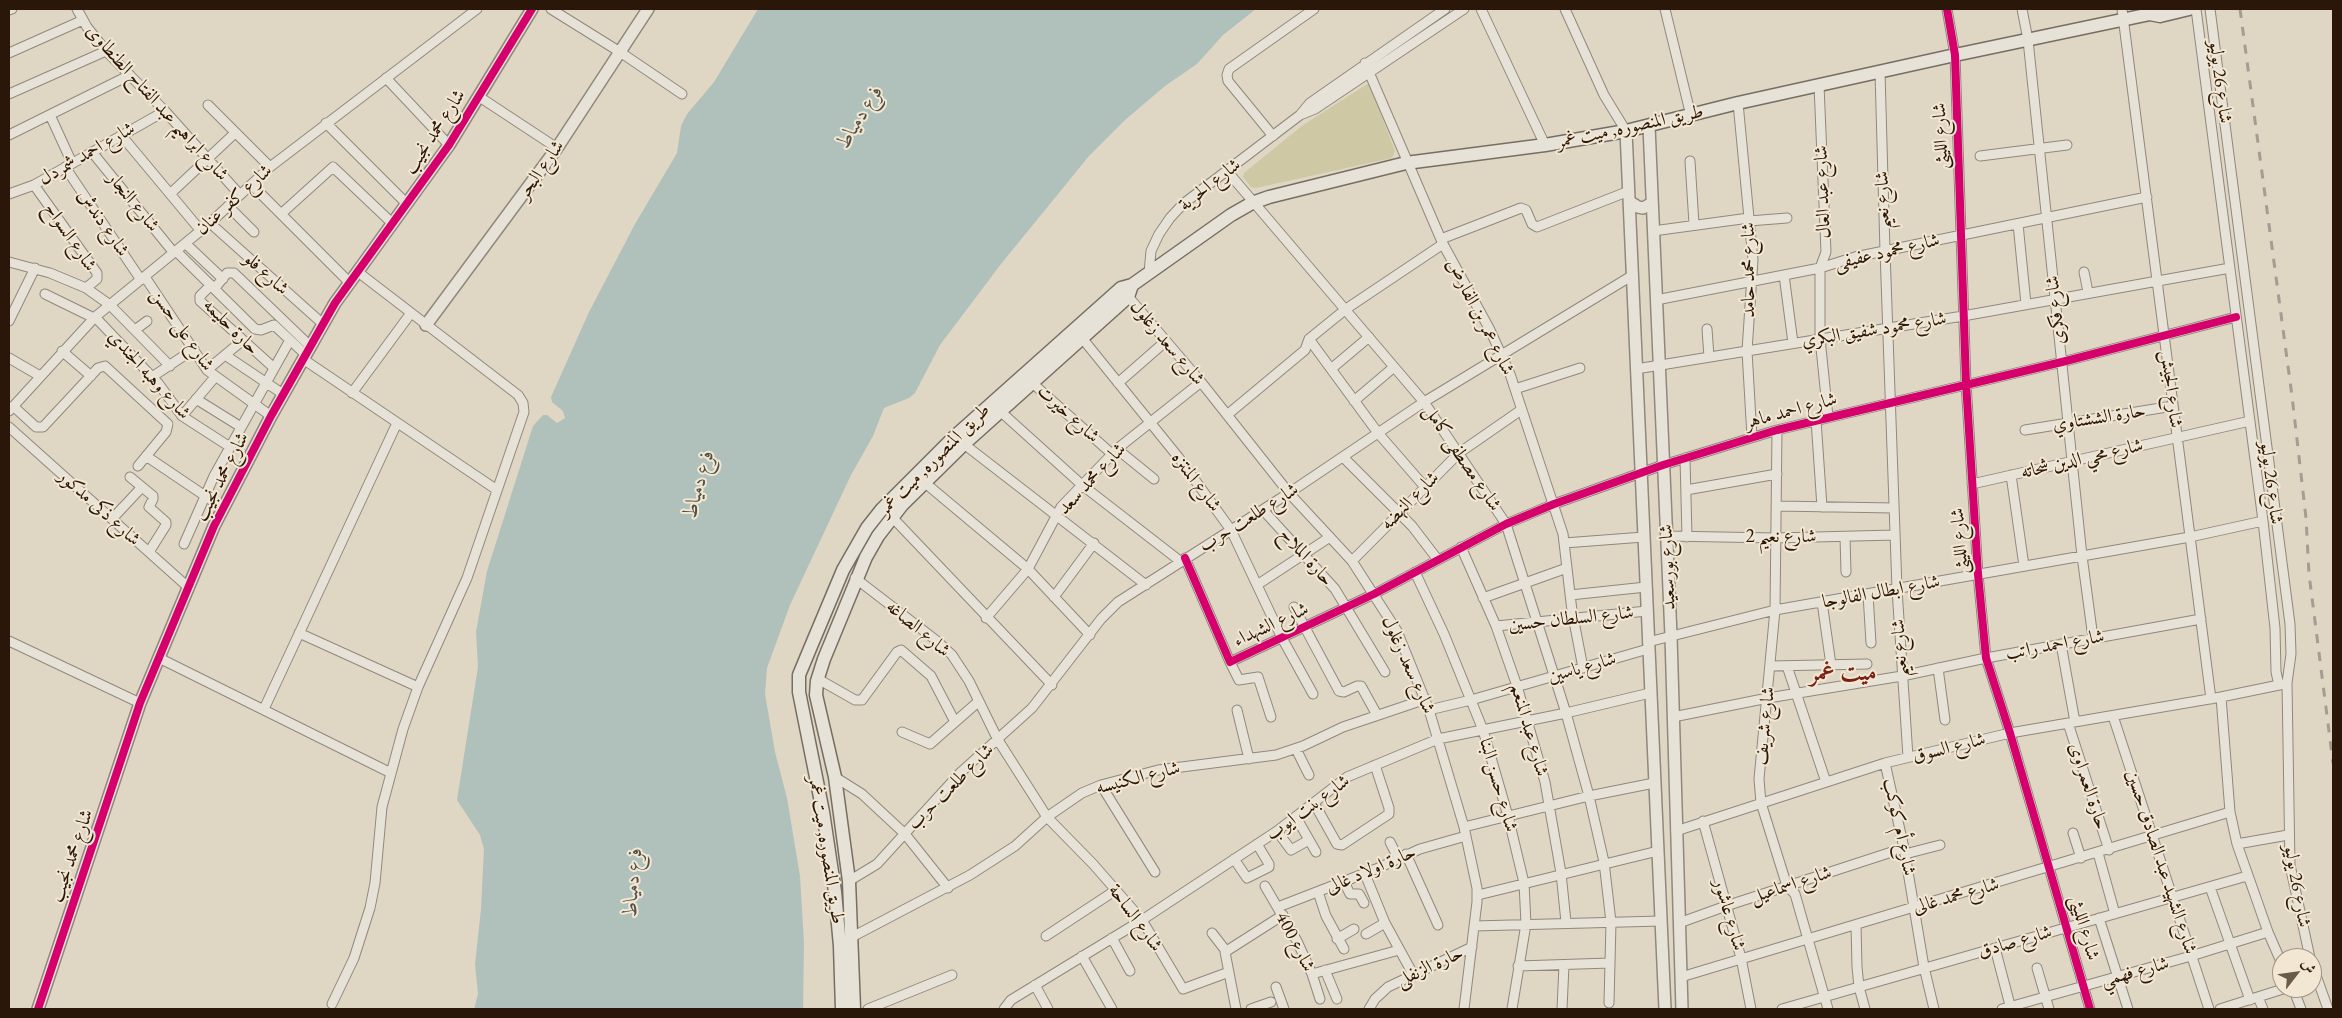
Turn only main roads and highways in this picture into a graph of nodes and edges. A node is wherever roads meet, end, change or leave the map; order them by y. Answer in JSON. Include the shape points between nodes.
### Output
{"nodes":[{"id":1,"x":2189,"y":9,"type":"edge"},
{"id":2,"x":2158,"y":12,"type":"edge"},
{"id":3,"x":2123,"y":15,"type":"edge"},
{"id":4,"x":1127,"y":290,"type":"junction"},
{"id":5,"x":1028,"y":378,"type":"junction"},
{"id":6,"x":959,"y":440,"type":"junction"},
{"id":7,"x":842,"y":1009,"type":"edge"},
{"id":8,"x":854,"y":1009,"type":"edge"}],
"edges":[{"from":1,"to":2,"type":"main road","name":"طريق المنصوره, ميت غمر"},
{"from":2,"to":3,"type":"main road","name":"طريق المنصوره, ميت غمر"},
{"from":3,"to":4,"type":"main road","name":"طريق المنصوره, ميت غمر","via":[[2028,40],[1738,103],[1626,131],[1406,163],[1252,203]]},
{"from":4,"to":5,"type":"main road","name":"طريق المنصوره, ميت غمر"},
{"from":4,"to":5,"type":"main road","name":"طريق المنصوره, ميت غمر","via":[[1082,338]]},
{"from":5,"to":6,"type":"main road","name":"طريق المنصوره, ميت غمر"},
{"from":5,"to":6,"type":"main road","name":"طريق المنصوره, ميت غمر","via":[[1000,411]]},
{"from":6,"to":7,"type":"main road","name":"طريق المنصوره, ميت غمر","via":[[892,497],[867,528],[843,570],[799,675],[799,692],[835,892]]},
{"from":6,"to":8,"type":"main road","name":"طريق المنصوره, ميت غمر","via":[[892,517],[874,543],[855,578],[818,679],[818,709],[835,777],[849,881]]}]}
